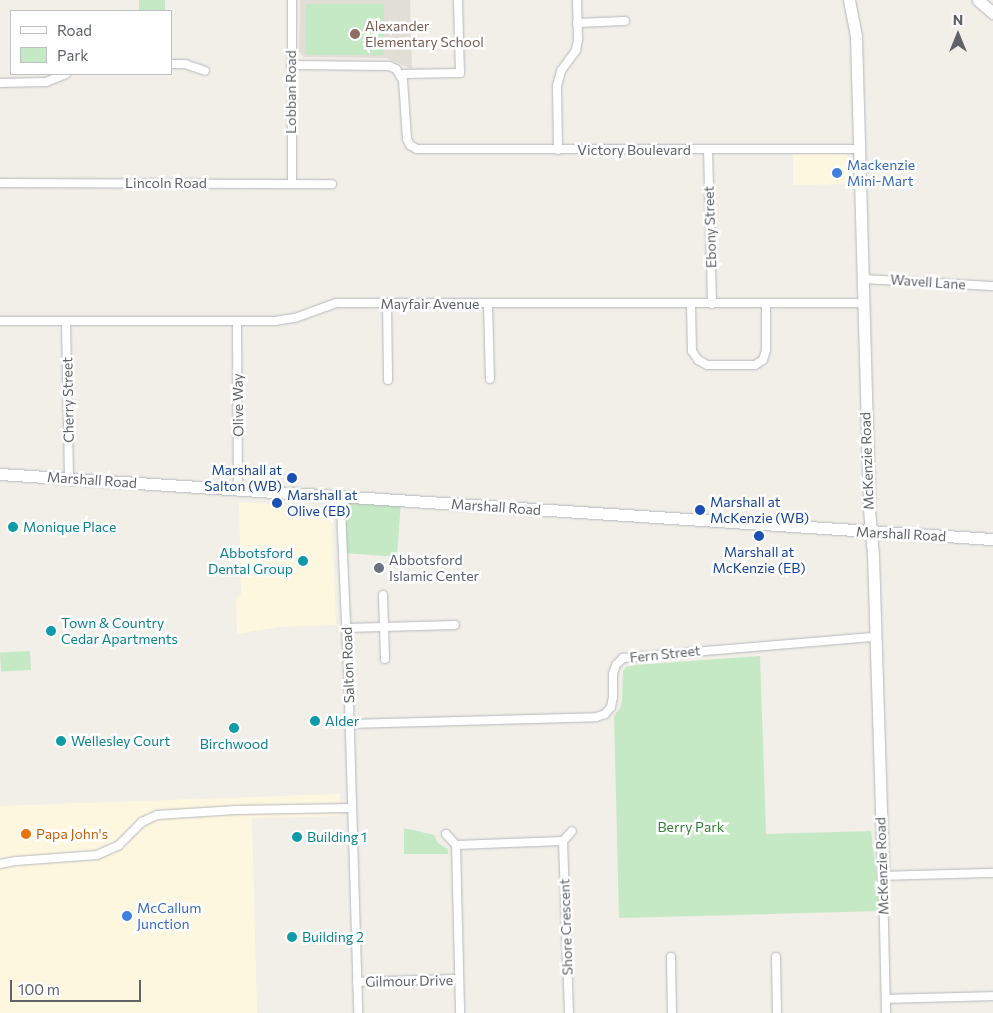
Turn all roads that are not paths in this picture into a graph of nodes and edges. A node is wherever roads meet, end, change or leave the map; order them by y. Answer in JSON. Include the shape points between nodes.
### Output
{"nodes":[{"id":1,"x":292,"y":0,"type":"edge"},
{"id":2,"x":458,"y":0,"type":"edge"},
{"id":3,"x":577,"y":0,"type":"edge"},
{"id":4,"x":849,"y":0,"type":"edge"},
{"id":5,"x":978,"y":0,"type":"edge"},
{"id":6,"x":993,"y":13,"type":"edge"},
{"id":7,"x":625,"y":21,"type":"dead end"},
{"id":8,"x":578,"y":23,"type":"junction"},
{"id":9,"x":172,"y":64,"type":"edge"},
{"id":10,"x":291,"y":64,"type":"junction"},
{"id":11,"x":205,"y":71,"type":"dead end"},
{"id":12,"x":401,"y":74,"type":"junction"},
{"id":13,"x":64,"y":75,"type":"edge"},
{"id":14,"x":0,"y":83,"type":"edge"},
{"id":15,"x":859,"y":149,"type":"junction"},
{"id":16,"x":558,"y":150,"type":"junction"},
{"id":17,"x":708,"y":150,"type":"junction"},
{"id":18,"x":0,"y":183,"type":"edge"},
{"id":19,"x":292,"y":183,"type":"junction"},
{"id":20,"x":332,"y":184,"type":"dead end"},
{"id":21,"x":862,"y":279,"type":"junction"},
{"id":22,"x":993,"y":286,"type":"edge"},
{"id":23,"x":863,"y":303,"type":"junction"},
{"id":24,"x":387,"y":304,"type":"junction"},
{"id":25,"x":488,"y":304,"type":"junction"},
{"id":26,"x":691,"y":304,"type":"junction"},
{"id":27,"x":712,"y":304,"type":"junction"},
{"id":28,"x":766,"y":305,"type":"junction"},
{"id":29,"x":0,"y":321,"type":"edge"},
{"id":30,"x":237,"y":321,"type":"junction"},
{"id":31,"x":66,"y":322,"type":"junction"},
{"id":32,"x":490,"y":379,"type":"dead end"},
{"id":33,"x":388,"y":380,"type":"dead end"},
{"id":34,"x":0,"y":474,"type":"edge"},
{"id":35,"x":69,"y":478,"type":"junction"},
{"id":36,"x":238,"y":488,"type":"junction"},
{"id":37,"x":342,"y":497,"type":"junction"},
{"id":38,"x":870,"y":532,"type":"junction"},
{"id":39,"x":993,"y":539,"type":"edge"},
{"id":40,"x":383,"y":595,"type":"dead end"},
{"id":41,"x":455,"y":625,"type":"dead end"},
{"id":42,"x":384,"y":627,"type":"junction"},
{"id":43,"x":347,"y":628,"type":"junction"},
{"id":44,"x":874,"y":637,"type":"junction"},
{"id":45,"x":385,"y":659,"type":"dead end"},
{"id":46,"x":350,"y":724,"type":"junction"},
{"id":47,"x":352,"y":808,"type":"junction"},
{"id":48,"x":572,"y":831,"type":"dead end"},
{"id":49,"x":446,"y":834,"type":"dead end"},
{"id":50,"x":563,"y":841,"type":"junction"},
{"id":51,"x":456,"y":845,"type":"junction"},
{"id":52,"x":0,"y":864,"type":"edge"},
{"id":53,"x":993,"y":873,"type":"edge"},
{"id":54,"x":883,"y":876,"type":"junction"},
{"id":55,"x":671,"y":957,"type":"dead end"},
{"id":56,"x":776,"y":957,"type":"dead end"},
{"id":57,"x":459,"y":979,"type":"junction"},
{"id":58,"x":357,"y":982,"type":"junction"},
{"id":59,"x":993,"y":996,"type":"edge"},
{"id":60,"x":886,"y":999,"type":"junction"},
{"id":61,"x":358,"y":1013,"type":"edge"},
{"id":62,"x":460,"y":1013,"type":"edge"},
{"id":63,"x":569,"y":1013,"type":"edge"},
{"id":64,"x":672,"y":1013,"type":"edge"},
{"id":65,"x":777,"y":1013,"type":"edge"},
{"id":66,"x":886,"y":1013,"type":"edge"}],
"edges":[{"from":1,"to":10,"type":"street","name":"Lobban Road"},
{"from":2,"to":12,"type":"street","via":[[460,73]]},
{"from":3,"to":8,"type":"street"},
{"from":4,"to":15,"type":"main road","name":"McKenzie Road","via":[[856,36]]},
{"from":5,"to":6,"type":"main road"},
{"from":7,"to":8,"type":"street"},
{"from":8,"to":16,"type":"street","via":[[576,50],[558,78]]},
{"from":9,"to":11,"type":"street","via":[[185,64]]},
{"from":10,"to":12,"type":"street","via":[[389,66]]},
{"from":10,"to":19,"type":"street","name":"Lobban Road"},
{"from":12,"to":16,"type":"street","name":"Victory Boulevard","via":[[408,148]]},
{"from":13,"to":14,"type":"street","via":[[46,82]]},
{"from":15,"to":17,"type":"street","name":"Victory Boulevard"},
{"from":15,"to":21,"type":"main road","name":"McKenzie Road"},
{"from":16,"to":17,"type":"street","name":"Victory Boulevard"},
{"from":17,"to":27,"type":"street","name":"Ebony Street"},
{"from":18,"to":19,"type":"street","name":"Lincoln Road"},
{"from":19,"to":20,"type":"street","name":"Lincoln Road"},
{"from":21,"to":22,"type":"street","name":"Wavell Lane"},
{"from":21,"to":23,"type":"main road","name":"McKenzie Road"},
{"from":23,"to":28,"type":"street","name":"Mayfair Avenue"},
{"from":23,"to":38,"type":"main road","name":"McKenzie Road"},
{"from":24,"to":25,"type":"street","name":"Mayfair Avenue"},
{"from":24,"to":30,"type":"street","name":"Mayfair Avenue","via":[[336,303],[285,320]]},
{"from":24,"to":33,"type":"street"},
{"from":25,"to":26,"type":"street","name":"Mayfair Avenue"},
{"from":25,"to":32,"type":"street"},
{"from":26,"to":27,"type":"street","name":"Mayfair Avenue"},
{"from":26,"to":28,"type":"street","via":[[692,351],[707,365],[755,365],[763,360]]},
{"from":27,"to":28,"type":"street","name":"Mayfair Avenue"},
{"from":29,"to":31,"type":"street","name":"Mayfair Avenue"},
{"from":30,"to":31,"type":"street","name":"Mayfair Avenue"},
{"from":30,"to":36,"type":"street","name":"Olive Way"},
{"from":31,"to":35,"type":"street","name":"Cherry Street"},
{"from":34,"to":35,"type":"main road","name":"Marshall Road"},
{"from":35,"to":36,"type":"main road","name":"Marshall Road"},
{"from":36,"to":37,"type":"main road","name":"Marshall Road"},
{"from":37,"to":38,"type":"main road","name":"Marshall Road"},
{"from":37,"to":43,"type":"street","name":"Salton Road"},
{"from":38,"to":39,"type":"main road","name":"Marshall Road"},
{"from":38,"to":44,"type":"main road","name":"McKenzie Road"},
{"from":40,"to":42,"type":"street"},
{"from":41,"to":42,"type":"street"},
{"from":42,"to":43,"type":"street"},
{"from":42,"to":45,"type":"street"},
{"from":43,"to":46,"type":"street","name":"Salton Road"},
{"from":44,"to":46,"type":"street","name":"Fern Street","via":[[623,658],[612,674],[614,697],[611,707],[605,714],[596,716]]},
{"from":44,"to":54,"type":"main road","name":"McKenzie Road"},
{"from":46,"to":47,"type":"street","name":"Salton Road"},
{"from":47,"to":52,"type":"street","via":[[165,814],[142,822],[119,845],[97,855]]},
{"from":47,"to":58,"type":"street","name":"Salton Road"},
{"from":48,"to":50,"type":"street"},
{"from":49,"to":51,"type":"street"},
{"from":50,"to":51,"type":"street"},
{"from":50,"to":63,"type":"street","name":"Shore Crescent"},
{"from":51,"to":57,"type":"street"},
{"from":53,"to":54,"type":"street"},
{"from":54,"to":60,"type":"street","name":"McKenzie Road"},
{"from":55,"to":64,"type":"street"},
{"from":56,"to":65,"type":"street"},
{"from":57,"to":58,"type":"street","name":"Gilmour Drive"},
{"from":57,"to":62,"type":"street","name":"Gilmour Drive"},
{"from":58,"to":61,"type":"street","name":"Salton Road"},
{"from":59,"to":60,"type":"street"},
{"from":60,"to":66,"type":"street","name":"McKenzie Road"}]}
